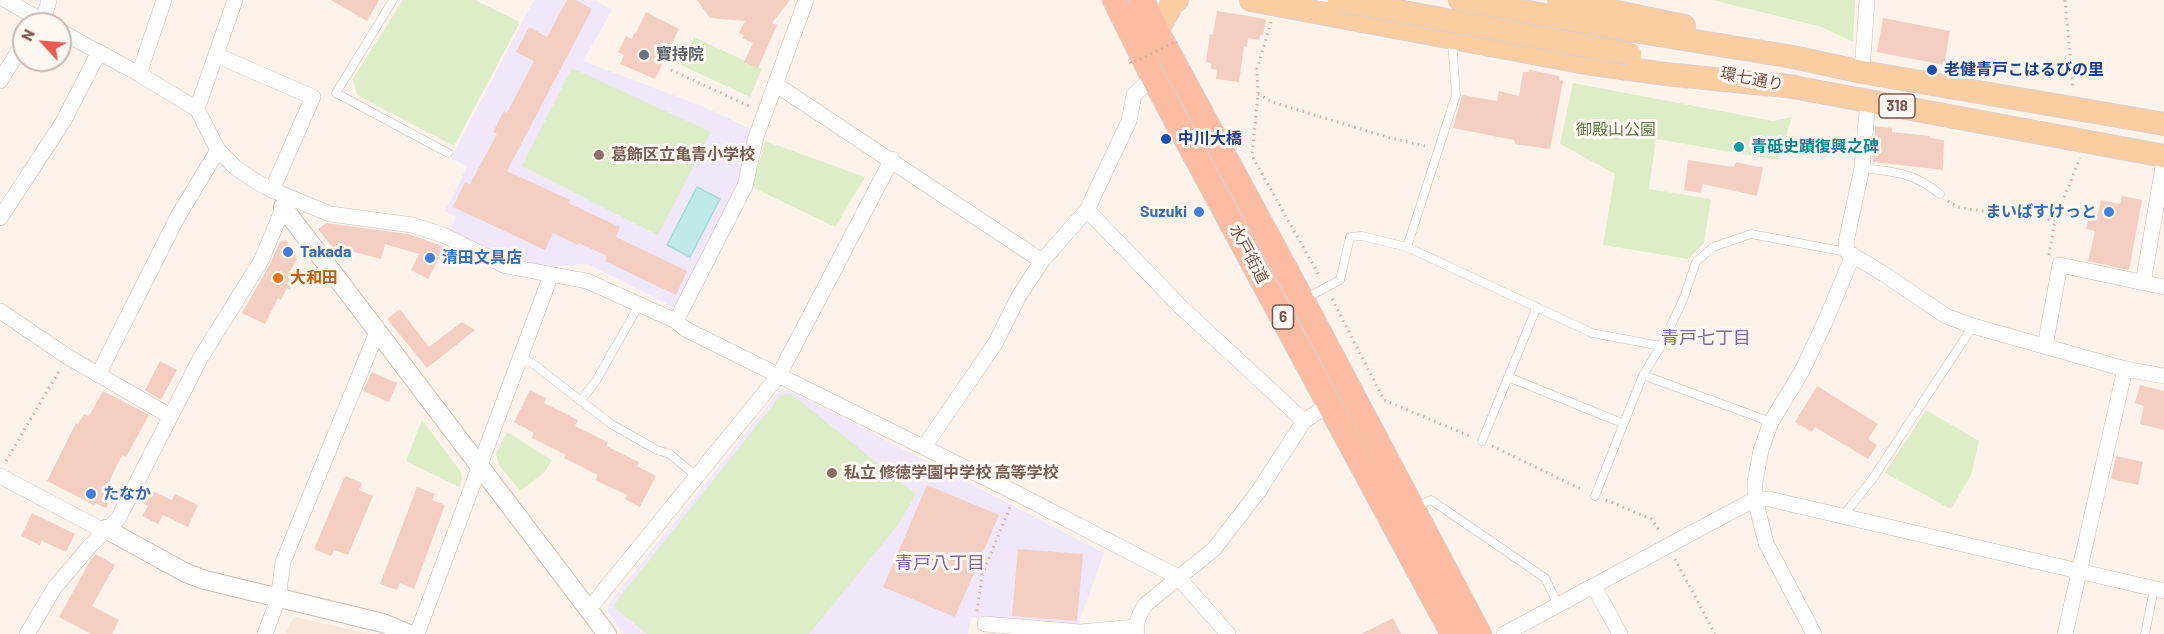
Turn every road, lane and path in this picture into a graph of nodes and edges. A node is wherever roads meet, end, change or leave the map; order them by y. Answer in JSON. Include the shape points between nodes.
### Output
{"nodes":[{"id":1,"x":5,"y":0,"type":"edge"},
{"id":2,"x":164,"y":0,"type":"edge"},
{"id":3,"x":235,"y":0,"type":"edge"},
{"id":4,"x":393,"y":0,"type":"edge"},
{"id":5,"x":806,"y":0,"type":"edge"},
{"id":6,"x":1114,"y":0,"type":"edge"},
{"id":7,"x":1142,"y":0,"type":"edge"},
{"id":8,"x":1177,"y":0,"type":"edge"},
{"id":9,"x":1251,"y":0,"type":"edge"},
{"id":10,"x":1339,"y":0,"type":"edge"},
{"id":11,"x":1460,"y":0,"type":"edge"},
{"id":12,"x":1559,"y":0,"type":"edge"},
{"id":13,"x":1867,"y":0,"type":"edge"},
{"id":14,"x":2066,"y":0,"type":"edge"},
{"id":15,"x":25,"y":12,"type":"edge"},
{"id":16,"x":1273,"y":18,"type":"dead end"},
{"id":17,"x":72,"y":37,"type":"edge"},
{"id":18,"x":1452,"y":37,"type":"junction"},
{"id":19,"x":1167,"y":38,"type":"junction"},
{"id":20,"x":99,"y":52,"type":"junction"},
{"id":21,"x":216,"y":55,"type":"junction"},
{"id":22,"x":1793,"y":57,"type":"junction"},
{"id":23,"x":12,"y":62,"type":"edge"},
{"id":24,"x":1130,"y":62,"type":"dead end"},
{"id":25,"x":671,"y":70,"type":"dead end"},
{"id":26,"x":1862,"y":72,"type":"junction"},
{"id":27,"x":139,"y":74,"type":"junction"},
{"id":28,"x":1153,"y":77,"type":"junction"},
{"id":29,"x":0,"y":81,"type":"edge"},
{"id":30,"x":775,"y":84,"type":"junction"},
{"id":31,"x":1795,"y":87,"type":"junction"},
{"id":32,"x":1258,"y":94,"type":"junction"},
{"id":33,"x":2074,"y":97,"type":"dead end"},
{"id":34,"x":1869,"y":100,"type":"junction"},
{"id":35,"x":197,"y":109,"type":"junction"},
{"id":36,"x":765,"y":113,"type":"junction"},
{"id":37,"x":2164,"y":124,"type":"edge"},
{"id":38,"x":1440,"y":149,"type":"junction"},
{"id":39,"x":218,"y":150,"type":"junction"},
{"id":40,"x":448,"y":153,"type":"dead end"},
{"id":41,"x":2081,"y":155,"type":"dead end"},
{"id":42,"x":892,"y":159,"type":"junction"},
{"id":43,"x":2164,"y":159,"type":"edge"},
{"id":44,"x":1862,"y":168,"type":"junction"},
{"id":45,"x":273,"y":190,"type":"junction"},
{"id":46,"x":1940,"y":194,"type":"joint"},
{"id":47,"x":285,"y":202,"type":"junction"},
{"id":48,"x":1087,"y":210,"type":"junction"},
{"id":49,"x":0,"y":218,"type":"edge"},
{"id":50,"x":2055,"y":220,"type":"junction"},
{"id":51,"x":1407,"y":247,"type":"junction"},
{"id":52,"x":1850,"y":253,"type":"junction"},
{"id":53,"x":2049,"y":255,"type":"dead end"},
{"id":54,"x":1042,"y":261,"type":"junction"},
{"id":55,"x":551,"y":275,"type":"junction"},
{"id":56,"x":2143,"y":283,"type":"junction"},
{"id":57,"x":1326,"y":286,"type":"junction"},
{"id":58,"x":2164,"y":288,"type":"edge"},
{"id":59,"x":1302,"y":300,"type":"junction"},
{"id":60,"x":639,"y":305,"type":"junction"},
{"id":61,"x":1536,"y":309,"type":"junction"},
{"id":62,"x":0,"y":311,"type":"edge"},
{"id":63,"x":676,"y":321,"type":"junction"},
{"id":64,"x":1973,"y":326,"type":"junction"},
{"id":65,"x":377,"y":332,"type":"junction"},
{"id":66,"x":1661,"y":346,"type":"junction"},
{"id":67,"x":2044,"y":346,"type":"junction"},
{"id":68,"x":68,"y":357,"type":"junction"},
{"id":69,"x":520,"y":358,"type":"junction"},
{"id":70,"x":2125,"y":369,"type":"junction"},
{"id":71,"x":98,"y":375,"type":"junction"},
{"id":72,"x":779,"y":375,"type":"junction"},
{"id":73,"x":1643,"y":375,"type":"junction"},
{"id":74,"x":2164,"y":376,"type":"edge"},
{"id":75,"x":1508,"y":377,"type":"junction"},
{"id":76,"x":580,"y":401,"type":"junction"},
{"id":77,"x":1330,"y":404,"type":"junction"},
{"id":78,"x":170,"y":416,"type":"junction"},
{"id":79,"x":1304,"y":421,"type":"junction"},
{"id":80,"x":1771,"y":422,"type":"junction"},
{"id":81,"x":1622,"y":423,"type":"junction"},
{"id":82,"x":1482,"y":441,"type":"junction"},
{"id":83,"x":924,"y":447,"type":"junction"},
{"id":84,"x":478,"y":466,"type":"junction"},
{"id":85,"x":2,"y":471,"type":"edge"},
{"id":86,"x":698,"y":477,"type":"junction"},
{"id":87,"x":1016,"y":493,"type":"junction"},
{"id":88,"x":1595,"y":496,"type":"junction"},
{"id":89,"x":1755,"y":499,"type":"junction"},
{"id":90,"x":1413,"y":508,"type":"junction"},
{"id":91,"x":1842,"y":517,"type":"junction"},
{"id":92,"x":105,"y":530,"type":"junction"},
{"id":93,"x":1669,"y":545,"type":"junction"},
{"id":94,"x":2079,"y":572,"type":"junction"},
{"id":95,"x":1178,"y":577,"type":"junction"},
{"id":96,"x":1594,"y":587,"type":"junction"},
{"id":97,"x":2159,"y":589,"type":"edge"},
{"id":98,"x":278,"y":599,"type":"junction"},
{"id":99,"x":1558,"y":605,"type":"junction"},
{"id":100,"x":589,"y":609,"type":"junction"},
{"id":101,"x":981,"y":618,"type":"joint"},
{"id":102,"x":1136,"y":630,"type":"edge"},
{"id":103,"x":27,"y":634,"type":"edge"},
{"id":104,"x":265,"y":634,"type":"edge"},
{"id":105,"x":410,"y":634,"type":"edge"},
{"id":106,"x":417,"y":634,"type":"edge"},
{"id":107,"x":607,"y":634,"type":"edge"},
{"id":108,"x":1228,"y":634,"type":"edge"},
{"id":109,"x":1452,"y":634,"type":"edge"},
{"id":110,"x":1479,"y":634,"type":"edge"},
{"id":111,"x":1504,"y":634,"type":"edge"},
{"id":112,"x":1620,"y":634,"type":"edge"},
{"id":113,"x":1715,"y":634,"type":"edge"},
{"id":114,"x":1814,"y":634,"type":"edge"},
{"id":115,"x":2065,"y":634,"type":"edge"},
{"id":116,"x":2145,"y":634,"type":"edge"}],
"edges":[{"from":1,"to":15,"type":"street"},
{"from":2,"to":27,"type":"street"},
{"from":3,"to":21,"type":"street"},
{"from":4,"to":40,"type":"lane","via":[[336,93]]},
{"from":5,"to":30,"type":"street"},
{"from":6,"to":28,"type":"highway","name":"水戸街道","number":"6"},
{"from":7,"to":19,"type":"highway","name":"水戸街道","number":"6"},
{"from":8,"to":19,"type":"main road","via":[[1172,4]]},
{"from":9,"to":18,"type":"main road"},
{"from":10,"to":31,"type":"main road","name":"環七通り","number":"318","bridge":true},
{"from":11,"to":22,"type":"main road","name":"環七通り","number":"318"},
{"from":12,"to":22,"type":"main road","via":[[1709,32]]},
{"from":13,"to":26,"type":"street"},
{"from":14,"to":33,"type":"path"},
{"from":16,"to":32,"type":"path","via":[[1257,69]]},
{"from":17,"to":20,"type":"street"},
{"from":18,"to":31,"type":"main road","via":[[1586,63]]},
{"from":18,"to":38,"type":"lane","via":[[1456,95]]},
{"from":19,"to":24,"type":"path","bridge":true,"via":[[1176,41]]},
{"from":19,"to":59,"type":"highway","name":"水戸街道","number":"6"},
{"from":20,"to":27,"type":"street"},
{"from":20,"to":49,"type":"street","via":[[63,122]]},
{"from":21,"to":35,"type":"street"},
{"from":21,"to":45,"type":"street","via":[[313,97]]},
{"from":22,"to":26,"type":"main road","name":"環七通り","number":"318"},
{"from":23,"to":29,"type":"street"},
{"from":25,"to":36,"type":"path"},
{"from":26,"to":37,"type":"main road","name":"環七通り","number":"318"},
{"from":27,"to":35,"type":"street"},
{"from":28,"to":48,"type":"street","via":[[1134,95],[1129,121]]},
{"from":28,"to":77,"type":"highway","name":"水戸街道","number":"6"},
{"from":30,"to":36,"type":"street"},
{"from":30,"to":42,"type":"street"},
{"from":31,"to":34,"type":"main road","name":"環七通り","number":"318"},
{"from":32,"to":38,"type":"path","via":[[1272,102],[1369,132]]},
{"from":32,"to":57,"type":"path","via":[[1252,156]]},
{"from":34,"to":43,"type":"main road","name":"環七通り","number":"318"},
{"from":34,"to":44,"type":"street"},
{"from":35,"to":39,"type":"street"},
{"from":36,"to":63,"type":"street","via":[[744,186]]},
{"from":38,"to":51,"type":"lane"},
{"from":39,"to":45,"type":"street","via":[[255,181]]},
{"from":39,"to":71,"type":"street","via":[[177,218]]},
{"from":41,"to":50,"type":"path"},
{"from":42,"to":54,"type":"street"},
{"from":42,"to":72,"type":"street"},
{"from":43,"to":56,"type":"street"},
{"from":44,"to":46,"type":"lane","via":[[1905,173]]},
{"from":44,"to":52,"type":"street","via":[[1846,242]]},
{"from":45,"to":47,"type":"street"},
{"from":46,"to":50,"type":"path","via":[[1958,207]]},
{"from":47,"to":55,"type":"street","via":[[330,214],[412,225],[443,235],[506,266]]},
{"from":47,"to":65,"type":"street"},
{"from":47,"to":78,"type":"street","via":[[261,261],[201,357]]},
{"from":48,"to":54,"type":"street"},
{"from":48,"to":79,"type":"street","via":[[1182,308]]},
{"from":50,"to":53,"type":"path"},
{"from":51,"to":57,"type":"lane","via":[[1362,236],[1350,237],[1340,280]]},
{"from":51,"to":61,"type":"lane"},
{"from":52,"to":64,"type":"street","via":[[1946,316]]},
{"from":52,"to":66,"type":"lane","via":[[1751,234],[1713,247],[1696,262]]},
{"from":52,"to":80,"type":"street","via":[[1825,322]]},
{"from":54,"to":83,"type":"street","via":[[996,342]]},
{"from":55,"to":60,"type":"street","via":[[587,280]]},
{"from":55,"to":69,"type":"street"},
{"from":56,"to":58,"type":"street"},
{"from":56,"to":67,"type":"street","via":[[2060,266]]},
{"from":57,"to":59,"type":"lane"},
{"from":57,"to":82,"type":"path","via":[[1384,400]]},
{"from":59,"to":90,"type":"highway","name":"水戸街道","number":"6"},
{"from":60,"to":63,"type":"street"},
{"from":60,"to":76,"type":"lane","via":[[596,381]]},
{"from":61,"to":66,"type":"lane","via":[[1592,333]]},
{"from":61,"to":75,"type":"lane"},
{"from":62,"to":68,"type":"street"},
{"from":63,"to":72,"type":"street"},
{"from":64,"to":67,"type":"street"},
{"from":64,"to":91,"type":"lane","via":[[1871,481]]},
{"from":65,"to":84,"type":"street"},
{"from":65,"to":98,"type":"street","via":[[283,562]]},
{"from":66,"to":73,"type":"lane"},
{"from":67,"to":70,"type":"street"},
{"from":68,"to":71,"type":"street"},
{"from":68,"to":85,"type":"path"},
{"from":69,"to":76,"type":"lane"},
{"from":69,"to":84,"type":"street"},
{"from":70,"to":74,"type":"street"},
{"from":70,"to":94,"type":"street"},
{"from":71,"to":78,"type":"street"},
{"from":72,"to":83,"type":"street"},
{"from":72,"to":86,"type":"street"},
{"from":73,"to":80,"type":"lane"},
{"from":73,"to":81,"type":"lane"},
{"from":75,"to":81,"type":"lane"},
{"from":75,"to":82,"type":"lane"},
{"from":76,"to":86,"type":"lane","via":[[610,424],[670,454]]},
{"from":77,"to":79,"type":"street"},
{"from":77,"to":109,"type":"highway","name":"水戸街道","number":"6"},
{"from":78,"to":92,"type":"street","via":[[118,519]]},
{"from":79,"to":95,"type":"street","via":[[1258,492],[1214,549]]},
{"from":80,"to":89,"type":"street","via":[[1761,450]]},
{"from":81,"to":88,"type":"lane"},
{"from":82,"to":88,"type":"path"},
{"from":83,"to":87,"type":"street"},
{"from":84,"to":100,"type":"street"},
{"from":84,"to":106,"type":"street"},
{"from":85,"to":92,"type":"street"},
{"from":86,"to":100,"type":"street"},
{"from":87,"to":95,"type":"street"},
{"from":87,"to":101,"type":"path","via":[[982,575]]},
{"from":88,"to":93,"type":"path","via":[[1651,519]]},
{"from":89,"to":91,"type":"street"},
{"from":89,"to":93,"type":"street"},
{"from":89,"to":114,"type":"street","via":[[1766,543]]},
{"from":90,"to":99,"type":"lane","via":[[1431,500],[1545,578]]},
{"from":90,"to":110,"type":"highway","name":"水戸街道","number":"6"},
{"from":91,"to":94,"type":"street"},
{"from":92,"to":98,"type":"street","via":[[186,573]]},
{"from":92,"to":103,"type":"street","via":[[55,587]]},
{"from":93,"to":96,"type":"street"},
{"from":93,"to":113,"type":"path"},
{"from":94,"to":97,"type":"street"},
{"from":94,"to":115,"type":"street"},
{"from":95,"to":102,"type":"street","via":[[1145,605]]},
{"from":95,"to":108,"type":"street"},
{"from":96,"to":99,"type":"street"},
{"from":96,"to":112,"type":"street"},
{"from":97,"to":116,"type":"lane"},
{"from":98,"to":104,"type":"street"},
{"from":98,"to":105,"type":"street","via":[[383,623]]},
{"from":99,"to":111,"type":"street"},
{"from":100,"to":107,"type":"street"},
{"from":101,"to":102,"type":"street","via":[[1080,632]]}]}
